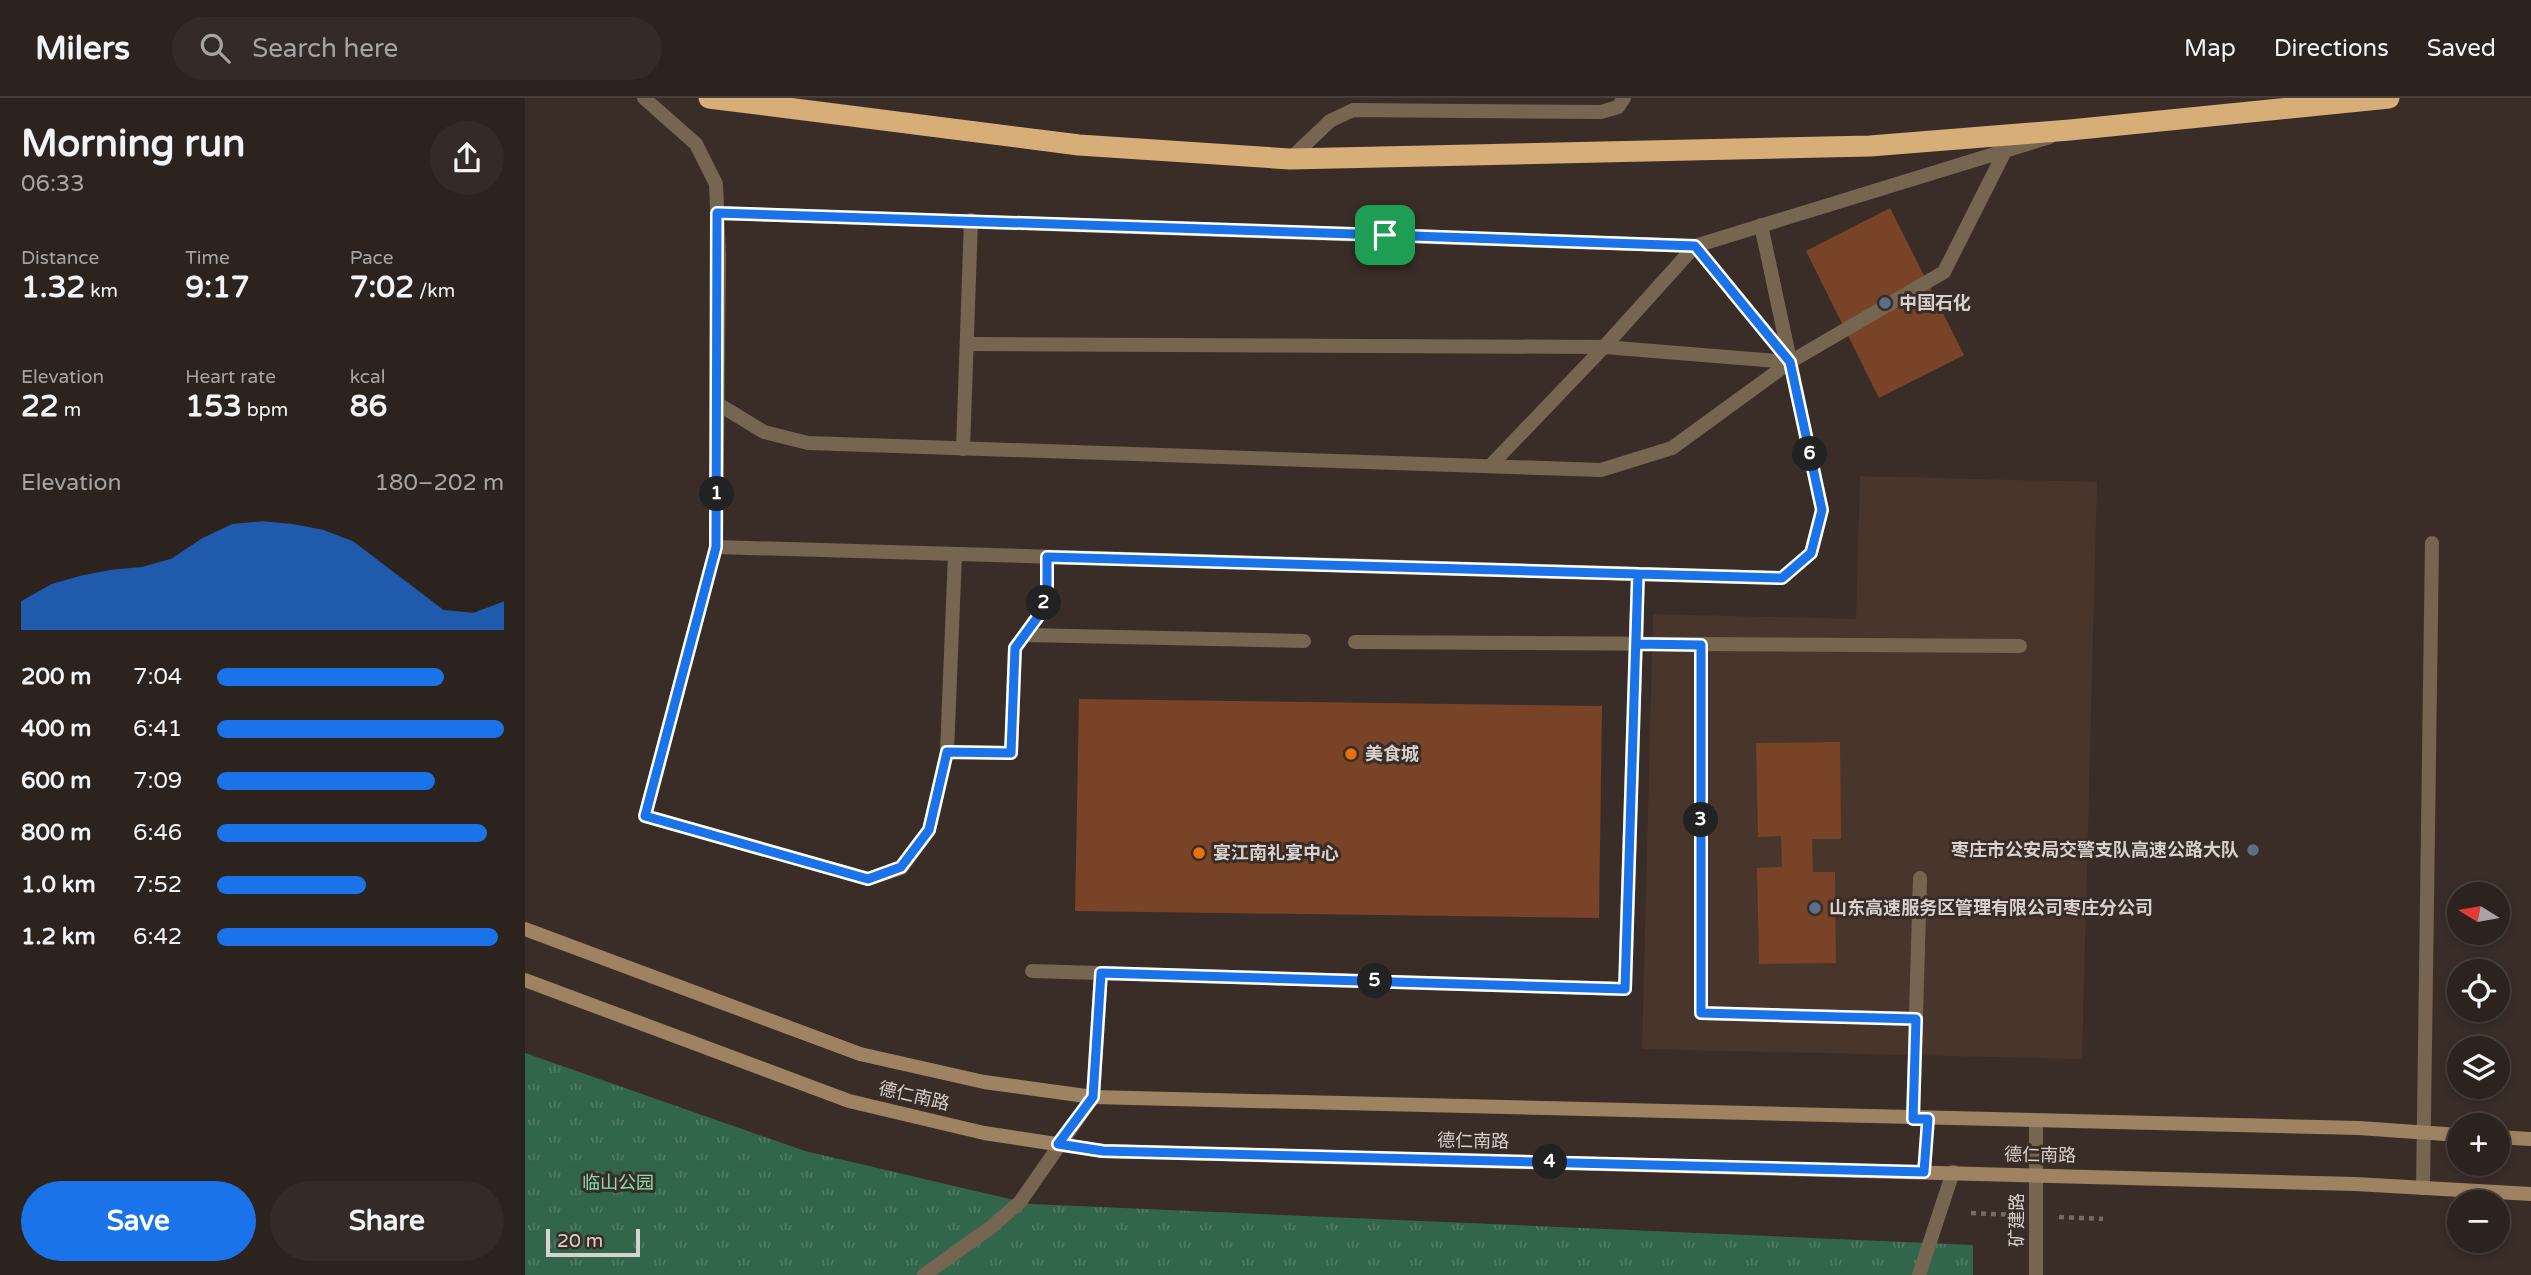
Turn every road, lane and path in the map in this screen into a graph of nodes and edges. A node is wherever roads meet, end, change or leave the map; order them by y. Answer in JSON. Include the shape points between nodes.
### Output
{"nodes":[{"id":1,"x":644,"y":98,"type":"edge"},
{"id":2,"x":709,"y":98,"type":"edge"},
{"id":3,"x":1624,"y":98,"type":"edge"},
{"id":4,"x":2389,"y":98,"type":"edge"},
{"id":5,"x":2070,"y":130,"type":"junction"},
{"id":6,"x":2004,"y":153,"type":"junction"},
{"id":7,"x":1290,"y":159,"type":"junction"},
{"id":8,"x":717,"y":213,"type":"junction"},
{"id":9,"x":971,"y":220,"type":"junction"},
{"id":10,"x":1761,"y":225,"type":"junction"},
{"id":11,"x":1695,"y":246,"type":"junction"},
{"id":12,"x":967,"y":344,"type":"junction"},
{"id":13,"x":1604,"y":347,"type":"junction"},
{"id":14,"x":1790,"y":362,"type":"junction"},
{"id":15,"x":718,"y":404,"type":"junction"},
{"id":16,"x":963,"y":449,"type":"junction"},
{"id":17,"x":1490,"y":466,"type":"junction"},
{"id":18,"x":2432,"y":543,"type":"dead end"},
{"id":19,"x":716,"y":547,"type":"junction"},
{"id":20,"x":955,"y":554,"type":"junction"},
{"id":21,"x":1047,"y":557,"type":"junction"},
{"id":22,"x":1638,"y":574,"type":"junction"},
{"id":23,"x":1025,"y":635,"type":"junction"},
{"id":24,"x":1304,"y":641,"type":"dead end"},
{"id":25,"x":1355,"y":642,"type":"dead end"},
{"id":26,"x":1636,"y":644,"type":"junction"},
{"id":27,"x":1701,"y":645,"type":"junction"},
{"id":28,"x":2020,"y":646,"type":"dead end"},
{"id":29,"x":947,"y":752,"type":"junction"},
{"id":30,"x":1920,"y":878,"type":"dead end"},
{"id":31,"x":525,"y":929,"type":"edge"},
{"id":32,"x":1032,"y":971,"type":"dead end"},
{"id":33,"x":1101,"y":973,"type":"junction"},
{"id":34,"x":525,"y":980,"type":"edge"},
{"id":35,"x":1916,"y":1019,"type":"junction"},
{"id":36,"x":1093,"y":1097,"type":"junction"},
{"id":37,"x":1913,"y":1119,"type":"junction"},
{"id":38,"x":2036,"y":1122,"type":"junction"},
{"id":39,"x":2425,"y":1133,"type":"junction"},
{"id":40,"x":2447,"y":1134,"type":"edge"},
{"id":41,"x":2510,"y":1138,"type":"edge"},
{"id":42,"x":2531,"y":1139,"type":"edge"},
{"id":43,"x":1058,"y":1144,"type":"junction"},
{"id":44,"x":1953,"y":1172,"type":"junction"},
{"id":45,"x":2036,"y":1174,"type":"junction"},
{"id":46,"x":2424,"y":1188,"type":"junction"},
{"id":47,"x":2531,"y":1194,"type":"edge"},
{"id":48,"x":924,"y":1275,"type":"edge"},
{"id":49,"x":1919,"y":1275,"type":"edge"},
{"id":50,"x":2036,"y":1275,"type":"edge"}],
"edges":[{"from":1,"to":8,"type":"street","via":[[696,144],[716,184]]},
{"from":2,"to":7,"type":"highway","via":[[1079,145]]},
{"from":3,"to":7,"type":"street","via":[[1618,107],[1601,112],[1353,110],[1330,121]]},
{"from":4,"to":5,"type":"highway"},
{"from":5,"to":6,"type":"street"},
{"from":5,"to":7,"type":"highway","via":[[1870,146]]},
{"from":6,"to":10,"type":"street"},
{"from":6,"to":14,"type":"street","via":[[1944,272]]},
{"from":8,"to":9,"type":"street"},
{"from":8,"to":15,"type":"street"},
{"from":9,"to":11,"type":"street"},
{"from":9,"to":12,"type":"street"},
{"from":10,"to":11,"type":"street"},
{"from":10,"to":14,"type":"street"},
{"from":11,"to":13,"type":"street"},
{"from":11,"to":14,"type":"street"},
{"from":12,"to":13,"type":"street"},
{"from":12,"to":16,"type":"street"},
{"from":13,"to":14,"type":"street"},
{"from":13,"to":17,"type":"street"},
{"from":14,"to":17,"type":"street","via":[[1672,448],[1601,470]]},
{"from":14,"to":22,"type":"street","via":[[1822,510],[1811,553],[1782,578]]},
{"from":15,"to":16,"type":"street","via":[[764,432],[808,443]]},
{"from":15,"to":19,"type":"street"},
{"from":16,"to":17,"type":"street"},
{"from":18,"to":39,"type":"street"},
{"from":19,"to":20,"type":"street"},
{"from":19,"to":29,"type":"street","via":[[645,816],[868,879],[901,867],[929,830]]},
{"from":20,"to":21,"type":"street"},
{"from":20,"to":29,"type":"street"},
{"from":21,"to":22,"type":"street"},
{"from":21,"to":23,"type":"street","via":[[1047,594],[1042,611]]},
{"from":22,"to":26,"type":"street"},
{"from":23,"to":24,"type":"street"},
{"from":23,"to":29,"type":"street","via":[[1015,648],[1011,753]]},
{"from":25,"to":26,"type":"street"},
{"from":26,"to":27,"type":"street"},
{"from":26,"to":33,"type":"street","via":[[1625,989]]},
{"from":27,"to":28,"type":"street"},
{"from":27,"to":35,"type":"street","via":[[1701,1013]]},
{"from":30,"to":35,"type":"street"},
{"from":31,"to":36,"type":"main road","name":"德仁南路","via":[[860,1054],[984,1082]]},
{"from":32,"to":33,"type":"street"},
{"from":33,"to":36,"type":"street"},
{"from":34,"to":43,"type":"main road","name":"德仁南路","via":[[849,1101],[984,1133]]},
{"from":35,"to":37,"type":"street"},
{"from":36,"to":37,"type":"main road","name":"德仁南路"},
{"from":36,"to":43,"type":"street"},
{"from":37,"to":38,"type":"main road","name":"德仁南路"},
{"from":38,"to":39,"type":"main road","name":"德仁南路"},
{"from":38,"to":45,"type":"street","name":"矿建路"},
{"from":39,"to":40,"type":"main road","name":"德仁南路"},
{"from":39,"to":46,"type":"street"},
{"from":41,"to":42,"type":"main road"},
{"from":43,"to":44,"type":"main road","name":"德仁南路","via":[[1103,1151]]},
{"from":43,"to":48,"type":"street","via":[[1020,1202]]},
{"from":44,"to":45,"type":"main road","name":"德仁南路"},
{"from":44,"to":49,"type":"street"},
{"from":45,"to":46,"type":"main road","name":"德仁南路"},
{"from":45,"to":50,"type":"street","name":"矿建路"},
{"from":46,"to":47,"type":"main road","name":"德仁南路"}]}
